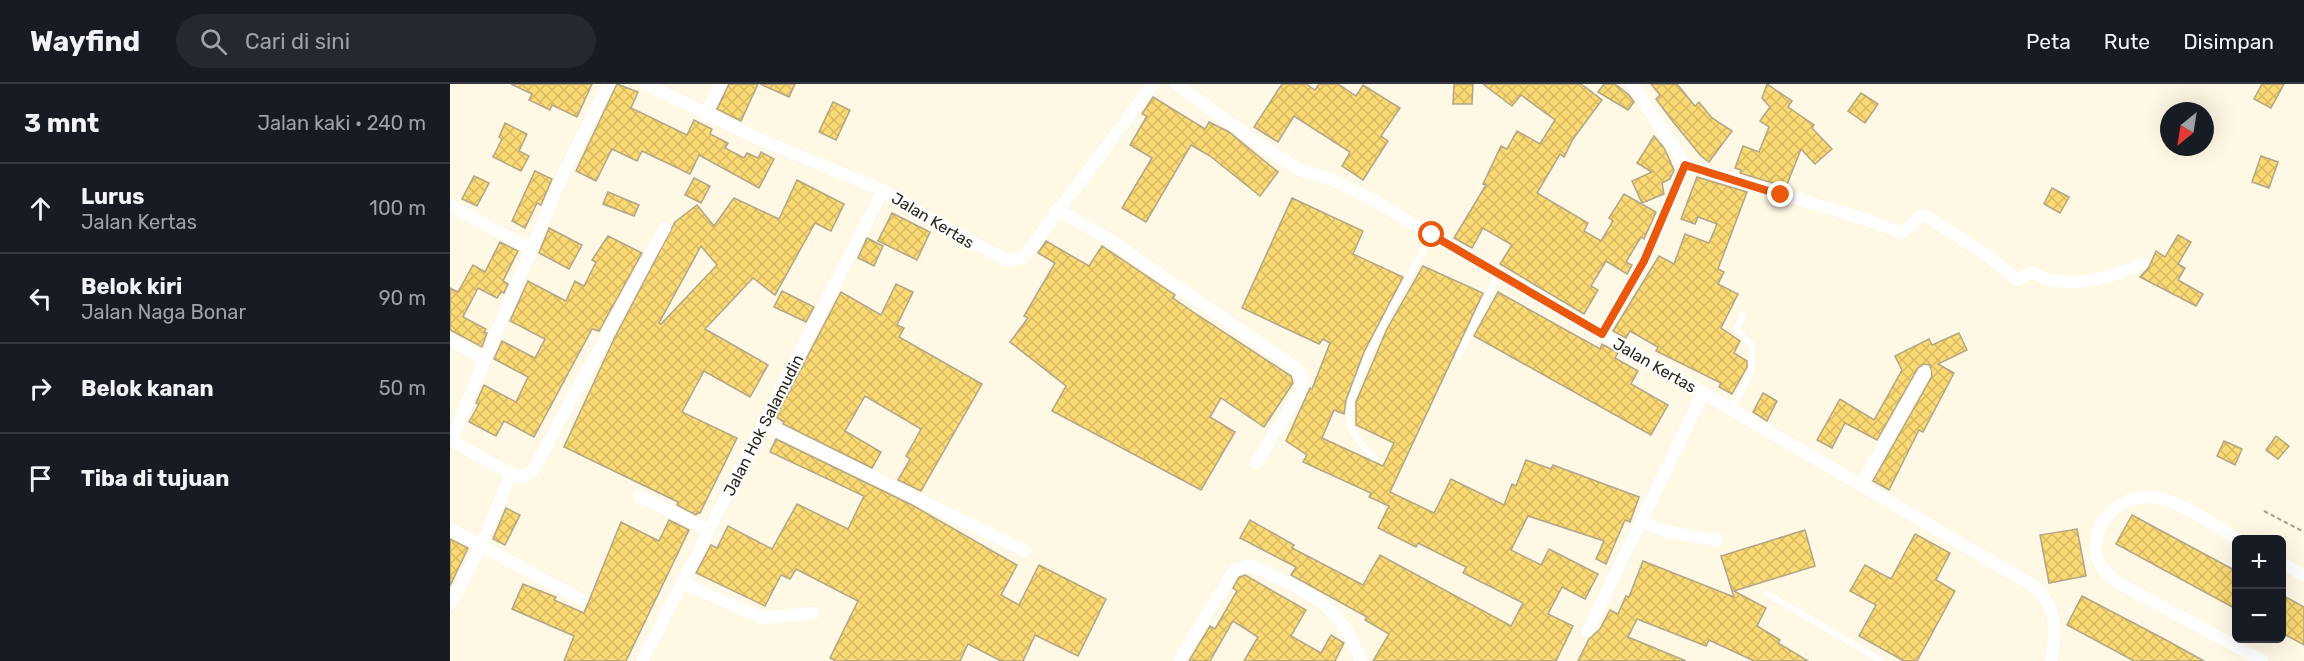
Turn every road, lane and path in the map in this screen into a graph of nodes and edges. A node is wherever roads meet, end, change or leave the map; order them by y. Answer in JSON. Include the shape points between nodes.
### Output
{"nodes":[{"id":1,"x":609,"y":84,"type":"edge"},
{"id":2,"x":646,"y":84,"type":"edge"},
{"id":3,"x":722,"y":84,"type":"edge"},
{"id":4,"x":1153,"y":84,"type":"edge"},
{"id":5,"x":1176,"y":84,"type":"edge"},
{"id":6,"x":1632,"y":84,"type":"edge"},
{"id":7,"x":705,"y":115,"type":"junction"},
{"id":8,"x":1685,"y":165,"type":"junction"},
{"id":9,"x":884,"y":190,"type":"junction"},
{"id":10,"x":450,"y":205,"type":"edge"},
{"id":11,"x":1057,"y":209,"type":"junction"},
{"id":12,"x":665,"y":228,"type":"dead end"},
{"id":13,"x":1432,"y":235,"type":"junction"},
{"id":14,"x":531,"y":249,"type":"junction"},
{"id":15,"x":2142,"y":263,"type":"dead end"},
{"id":16,"x":1498,"y":273,"type":"junction"},
{"id":17,"x":1743,"y":315,"type":"dead end"},
{"id":18,"x":1602,"y":334,"type":"junction"},
{"id":19,"x":450,"y":340,"type":"edge"},
{"id":20,"x":1458,"y":357,"type":"dead end"},
{"id":21,"x":485,"y":360,"type":"junction"},
{"id":22,"x":1925,"y":372,"type":"dead end"},
{"id":23,"x":1703,"y":393,"type":"junction"},
{"id":24,"x":1731,"y":410,"type":"junction"},
{"id":25,"x":764,"y":424,"type":"junction"},
{"id":26,"x":451,"y":440,"type":"edge"},
{"id":27,"x":1374,"y":458,"type":"dead end"},
{"id":28,"x":1256,"y":463,"type":"dead end"},
{"id":29,"x":511,"y":474,"type":"junction"},
{"id":30,"x":1861,"y":485,"type":"junction"},
{"id":31,"x":639,"y":496,"type":"dead end"},
{"id":32,"x":2264,"y":511,"type":"dead end"},
{"id":33,"x":1641,"y":522,"type":"junction"},
{"id":34,"x":450,"y":529,"type":"edge"},
{"id":35,"x":709,"y":530,"type":"junction"},
{"id":36,"x":2304,"y":532,"type":"edge"},
{"id":37,"x":2232,"y":536,"type":"edge"},
{"id":38,"x":1717,"y":540,"type":"dead end"},
{"id":39,"x":481,"y":546,"type":"junction"},
{"id":40,"x":1025,"y":551,"type":"dead end"},
{"id":41,"x":2286,"y":565,"type":"edge"},
{"id":42,"x":2304,"y":576,"type":"edge"},
{"id":43,"x":682,"y":583,"type":"junction"},
{"id":44,"x":1766,"y":593,"type":"dead end"},
{"id":45,"x":582,"y":600,"type":"dead end"},
{"id":46,"x":450,"y":604,"type":"edge"},
{"id":47,"x":813,"y":613,"type":"dead end"},
{"id":48,"x":1588,"y":631,"type":"dead end"},
{"id":49,"x":642,"y":661,"type":"edge"},
{"id":50,"x":1179,"y":661,"type":"edge"},
{"id":51,"x":1361,"y":661,"type":"edge"},
{"id":52,"x":1882,"y":661,"type":"edge"},
{"id":53,"x":2051,"y":661,"type":"edge"},
{"id":54,"x":2263,"y":661,"type":"edge"}],
"edges":[{"from":1,"to":14,"type":"street","via":[[563,174]]},
{"from":2,"to":7,"type":"street","name":"Jalan Kertas"},
{"from":3,"to":7,"type":"street"},
{"from":4,"to":11,"type":"street","name":"Jalan Kertas"},
{"from":5,"to":13,"type":"street","name":"Jalan Kertas","via":[[1302,171],[1331,179]]},
{"from":6,"to":8,"type":"street"},
{"from":7,"to":9,"type":"street","name":"Jalan Kertas"},
{"from":8,"to":15,"type":"street","via":[[1902,233],[1925,215],[2019,280],[2032,272],[2048,280],[2094,279]]},
{"from":8,"to":18,"type":"street","via":[[1644,261]]},
{"from":9,"to":11,"type":"street","name":"Jalan Kertas","via":[[981,248],[1014,261],[1023,258]]},
{"from":9,"to":25,"type":"street","name":"Jalan Hok Salamudin"},
{"from":10,"to":14,"type":"street"},
{"from":11,"to":28,"type":"street","via":[[1104,236],[1297,369],[1302,379],[1300,393]]},
{"from":12,"to":29,"type":"street","via":[[532,472],[523,477]]},
{"from":13,"to":16,"type":"street","name":"Jalan Kertas"},
{"from":13,"to":27,"type":"lane","via":[[1355,387],[1350,426]]},
{"from":14,"to":21,"type":"street"},
{"from":16,"to":18,"type":"street","name":"Jalan Kertas"},
{"from":16,"to":20,"type":"lane"},
{"from":17,"to":24,"type":"lane","via":[[1737,329],[1752,346],[1752,370]]},
{"from":18,"to":23,"type":"street","name":"Jalan Kertas"},
{"from":19,"to":21,"type":"street"},
{"from":21,"to":26,"type":"street"},
{"from":22,"to":30,"type":"street"},
{"from":23,"to":24,"type":"street","name":"Jalan Kertas"},
{"from":23,"to":33,"type":"street"},
{"from":24,"to":30,"type":"street","name":"Jalan Kertas"},
{"from":25,"to":35,"type":"street","name":"Jalan Hok Salamudin"},
{"from":25,"to":40,"type":"street"},
{"from":26,"to":29,"type":"street"},
{"from":29,"to":39,"type":"street"},
{"from":30,"to":53,"type":"street","name":"Jalan Kertas","via":[[2037,588],[2051,606],[2055,628]]},
{"from":31,"to":35,"type":"street"},
{"from":32,"to":36,"type":"path"},
{"from":33,"to":38,"type":"street","via":[[1667,532]]},
{"from":33,"to":48,"type":"street"},
{"from":34,"to":39,"type":"street"},
{"from":35,"to":43,"type":"street","name":"Jalan Hok Salamudin"},
{"from":37,"to":54,"type":"street","via":[[2169,501],[2150,496],[2114,508],[2103,521],[2096,554],[2103,569],[2117,582]]},
{"from":39,"to":45,"type":"street"},
{"from":39,"to":46,"type":"street"},
{"from":41,"to":42,"type":"street"},
{"from":43,"to":47,"type":"street","via":[[763,618]]},
{"from":43,"to":49,"type":"street","name":"Jalan Hok Salamudin"},
{"from":44,"to":52,"type":"lane"},
{"from":50,"to":51,"type":"street","via":[[1234,570],[1250,565],[1319,598],[1354,640]]}]}
